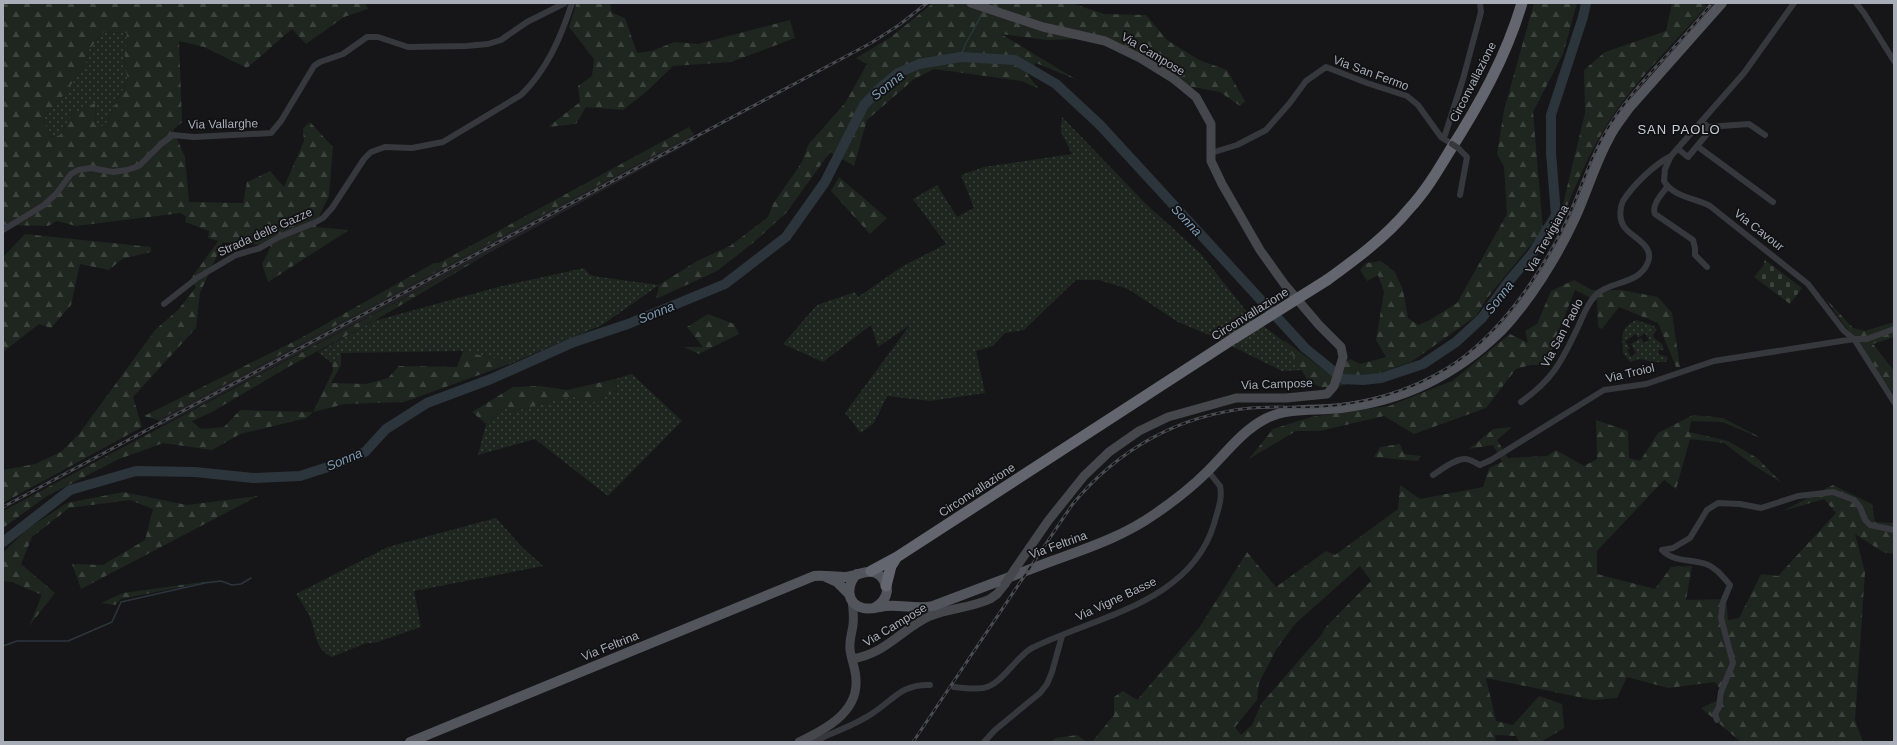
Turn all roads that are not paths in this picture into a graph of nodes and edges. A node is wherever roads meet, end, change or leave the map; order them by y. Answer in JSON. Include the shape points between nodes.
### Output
{"nodes":[{"id":1,"x":565,"y":3,"type":"edge"},
{"id":2,"x":572,"y":3,"type":"edge"},
{"id":3,"x":1480,"y":3,"type":"edge"},
{"id":4,"x":1522,"y":3,"type":"edge"},
{"id":5,"x":1722,"y":3,"type":"edge"},
{"id":6,"x":1794,"y":3,"type":"edge"},
{"id":7,"x":1856,"y":3,"type":"edge"},
{"id":8,"x":974,"y":5,"type":"edge"},
{"id":9,"x":1894,"y":61,"type":"edge"},
{"id":10,"x":1703,"y":121,"type":"junction"},
{"id":11,"x":1708,"y":127,"type":"junction"},
{"id":12,"x":1765,"y":135,"type":"dead end"},
{"id":13,"x":1441,"y":137,"type":"junction"},
{"id":14,"x":1697,"y":146,"type":"junction"},
{"id":15,"x":1678,"y":149,"type":"junction"},
{"id":16,"x":1211,"y":153,"type":"junction"},
{"id":17,"x":1671,"y":156,"type":"junction"},
{"id":18,"x":1667,"y":187,"type":"junction"},
{"id":19,"x":1460,"y":195,"type":"dead end"},
{"id":20,"x":1773,"y":202,"type":"dead end"},
{"id":21,"x":3,"y":230,"type":"edge"},
{"id":22,"x":1707,"y":267,"type":"dead end"},
{"id":23,"x":164,"y":304,"type":"dead end"},
{"id":24,"x":1894,"y":329,"type":"edge"},
{"id":25,"x":1854,"y":340,"type":"junction"},
{"id":26,"x":1521,"y":402,"type":"dead end"},
{"id":27,"x":1894,"y":402,"type":"edge"},
{"id":28,"x":1208,"y":471,"type":"junction"},
{"id":29,"x":1433,"y":475,"type":"dead end"},
{"id":30,"x":1894,"y":530,"type":"edge"},
{"id":31,"x":897,"y":557,"type":"junction"},
{"id":32,"x":871,"y":571,"type":"junction"},
{"id":33,"x":857,"y":574,"type":"junction"},
{"id":34,"x":819,"y":575,"type":"junction"},
{"id":35,"x":886,"y":588,"type":"junction"},
{"id":36,"x":851,"y":597,"type":"junction"},
{"id":37,"x":901,"y":605,"type":"junction"},
{"id":38,"x":872,"y":608,"type":"junction"},
{"id":39,"x":853,"y":626,"type":"junction"},
{"id":40,"x":1062,"y":636,"type":"junction"},
{"id":41,"x":852,"y":659,"type":"junction"},
{"id":42,"x":930,"y":685,"type":"dead end"},
{"id":43,"x":954,"y":688,"type":"dead end"},
{"id":44,"x":1717,"y":720,"type":"dead end"},
{"id":45,"x":810,"y":737,"type":"junction"},
{"id":46,"x":410,"y":742,"type":"edge"},
{"id":47,"x":799,"y":742,"type":"edge"},
{"id":48,"x":984,"y":742,"type":"edge"}],
"edges":[{"from":1,"to":21,"type":"street","name":"Via Vallarghe","via":[[527,22],[501,40],[488,44],[408,47],[378,37],[367,37],[343,54],[314,66],[271,133],[194,137],[173,135],[139,166],[113,172],[91,168],[78,170],[71,174],[44,205]]},
{"from":2,"to":23,"type":"street","name":"Strada delle Gazze","via":[[562,34],[552,54],[532,85],[521,95],[443,142],[412,148],[385,147],[371,152],[323,218],[279,236],[260,248],[236,255],[197,278]]},
{"from":3,"to":13,"type":"street","via":[[1481,12],[1463,78],[1444,135]]},
{"from":4,"to":31,"type":"highway","name":"Circonvallazione","bridge":true,"via":[[1501,61],[1484,96],[1458,139],[1409,209],[1367,249],[1327,280]]},
{"from":5,"to":28,"type":"main road","name":"Via Trevigiana","via":[[1617,124],[1608,139],[1576,217],[1557,252],[1520,308],[1501,331],[1448,373],[1400,396],[1351,407],[1284,413],[1265,419],[1240,438]]},
{"from":6,"to":10,"type":"street","via":[[1744,72]]},
{"from":7,"to":9,"type":"street"},
{"from":8,"to":16,"type":"street","name":"Via Campose","via":[[1043,27],[1105,41],[1174,79],[1196,97],[1212,124]]},
{"from":10,"to":11,"type":"street"},
{"from":10,"to":15,"type":"street"},
{"from":11,"to":12,"type":"street","via":[[1749,124]]},
{"from":11,"to":14,"type":"street","via":[[1707,134]]},
{"from":13,"to":16,"type":"street","name":"Via San Fermo","via":[[1418,105],[1408,96],[1326,67],[1306,81],[1266,130],[1237,145]]},
{"from":13,"to":19,"type":"street","name":"Via San Fermo","bridge":true,"via":[[1467,157]]},
{"from":14,"to":15,"type":"street","via":[[1688,157]]},
{"from":14,"to":20,"type":"street"},
{"from":15,"to":17,"type":"street"},
{"from":16,"to":41,"type":"street","name":"Via Campose","bridge":true,"via":[[1211,161],[1222,184],[1260,250],[1285,285],[1341,347],[1343,357],[1334,386],[1327,394],[1286,398],[1236,398],[1168,417],[1139,431],[1109,452],[1084,476],[1048,521],[997,594],[990,599],[932,615],[881,650],[866,657]]},
{"from":17,"to":18,"type":"street","via":[[1663,175]]},
{"from":17,"to":26,"type":"street","name":"Via San Paolo","via":[[1661,161],[1622,202],[1620,212],[1623,226],[1646,247],[1649,258],[1647,264],[1633,279],[1599,292],[1594,297],[1552,375]]},
{"from":18,"to":22,"type":"street","via":[[1656,204],[1655,214],[1693,240],[1694,255]]},
{"from":18,"to":25,"type":"street","name":"Via Cavour","via":[[1671,191],[1710,206],[1777,258],[1808,284],[1844,331]]},
{"from":24,"to":25,"type":"street","name":"Via Troiol","via":[[1867,339]]},
{"from":25,"to":27,"type":"street","name":"Via Cavour"},
{"from":25,"to":29,"type":"street","name":"Via Troiol","via":[[1714,361],[1646,384],[1604,390],[1491,460],[1480,464],[1465,459],[1453,462]]},
{"from":28,"to":37,"type":"main road","name":"Via Feltrina","via":[[1169,504],[1117,537],[933,606],[916,608]]},
{"from":28,"to":40,"type":"street","name":"Via Vigne Basse","via":[[1220,486],[1220,502],[1210,536],[1188,571],[1149,599]]},
{"from":30,"to":44,"type":"street","via":[[1870,525],[1854,500],[1833,492],[1798,496],[1760,508],[1718,503],[1708,510],[1690,538],[1673,548],[1662,550],[1673,558],[1707,565],[1717,570],[1730,585],[1723,602],[1721,618],[1733,663],[1721,692],[1719,707],[1715,714]]},
{"from":31,"to":32,"type":"highway","name":"Circonvallazione"},
{"from":31,"to":35,"type":"highway","via":[[891,566]]},
{"from":32,"to":33,"type":"main road","name":"Via Feltrina"},
{"from":32,"to":35,"type":"main road","via":[[881,576]]},
{"from":33,"to":34,"type":"main road","name":"Via Feltrina","via":[[847,577]]},
{"from":33,"to":36,"type":"main road","via":[[850,583]]},
{"from":34,"to":36,"type":"main road","via":[[837,582]]},
{"from":34,"to":46,"type":"main road","name":"Via Feltrina","via":[[796,582]]},
{"from":35,"to":37,"type":"main road","via":[[891,599]]},
{"from":35,"to":38,"type":"main road","via":[[883,601]]},
{"from":36,"to":38,"type":"main road","via":[[862,608]]},
{"from":36,"to":39,"type":"street"},
{"from":37,"to":38,"type":"main road","name":"Via Feltrina"},
{"from":38,"to":39,"type":"street","via":[[860,616]]},
{"from":39,"to":41,"type":"street","via":[[850,644]]},
{"from":40,"to":43,"type":"street","name":"Via Vigne Basse","via":[[1030,649],[994,684],[985,688]]},
{"from":40,"to":48,"type":"street","via":[[1047,684]]},
{"from":41,"to":45,"type":"street","via":[[856,672],[856,686],[849,706],[837,719]]},
{"from":42,"to":45,"type":"street","via":[[912,686],[901,691],[874,713],[822,738],[815,740]]},
{"from":45,"to":47,"type":"street"}]}
